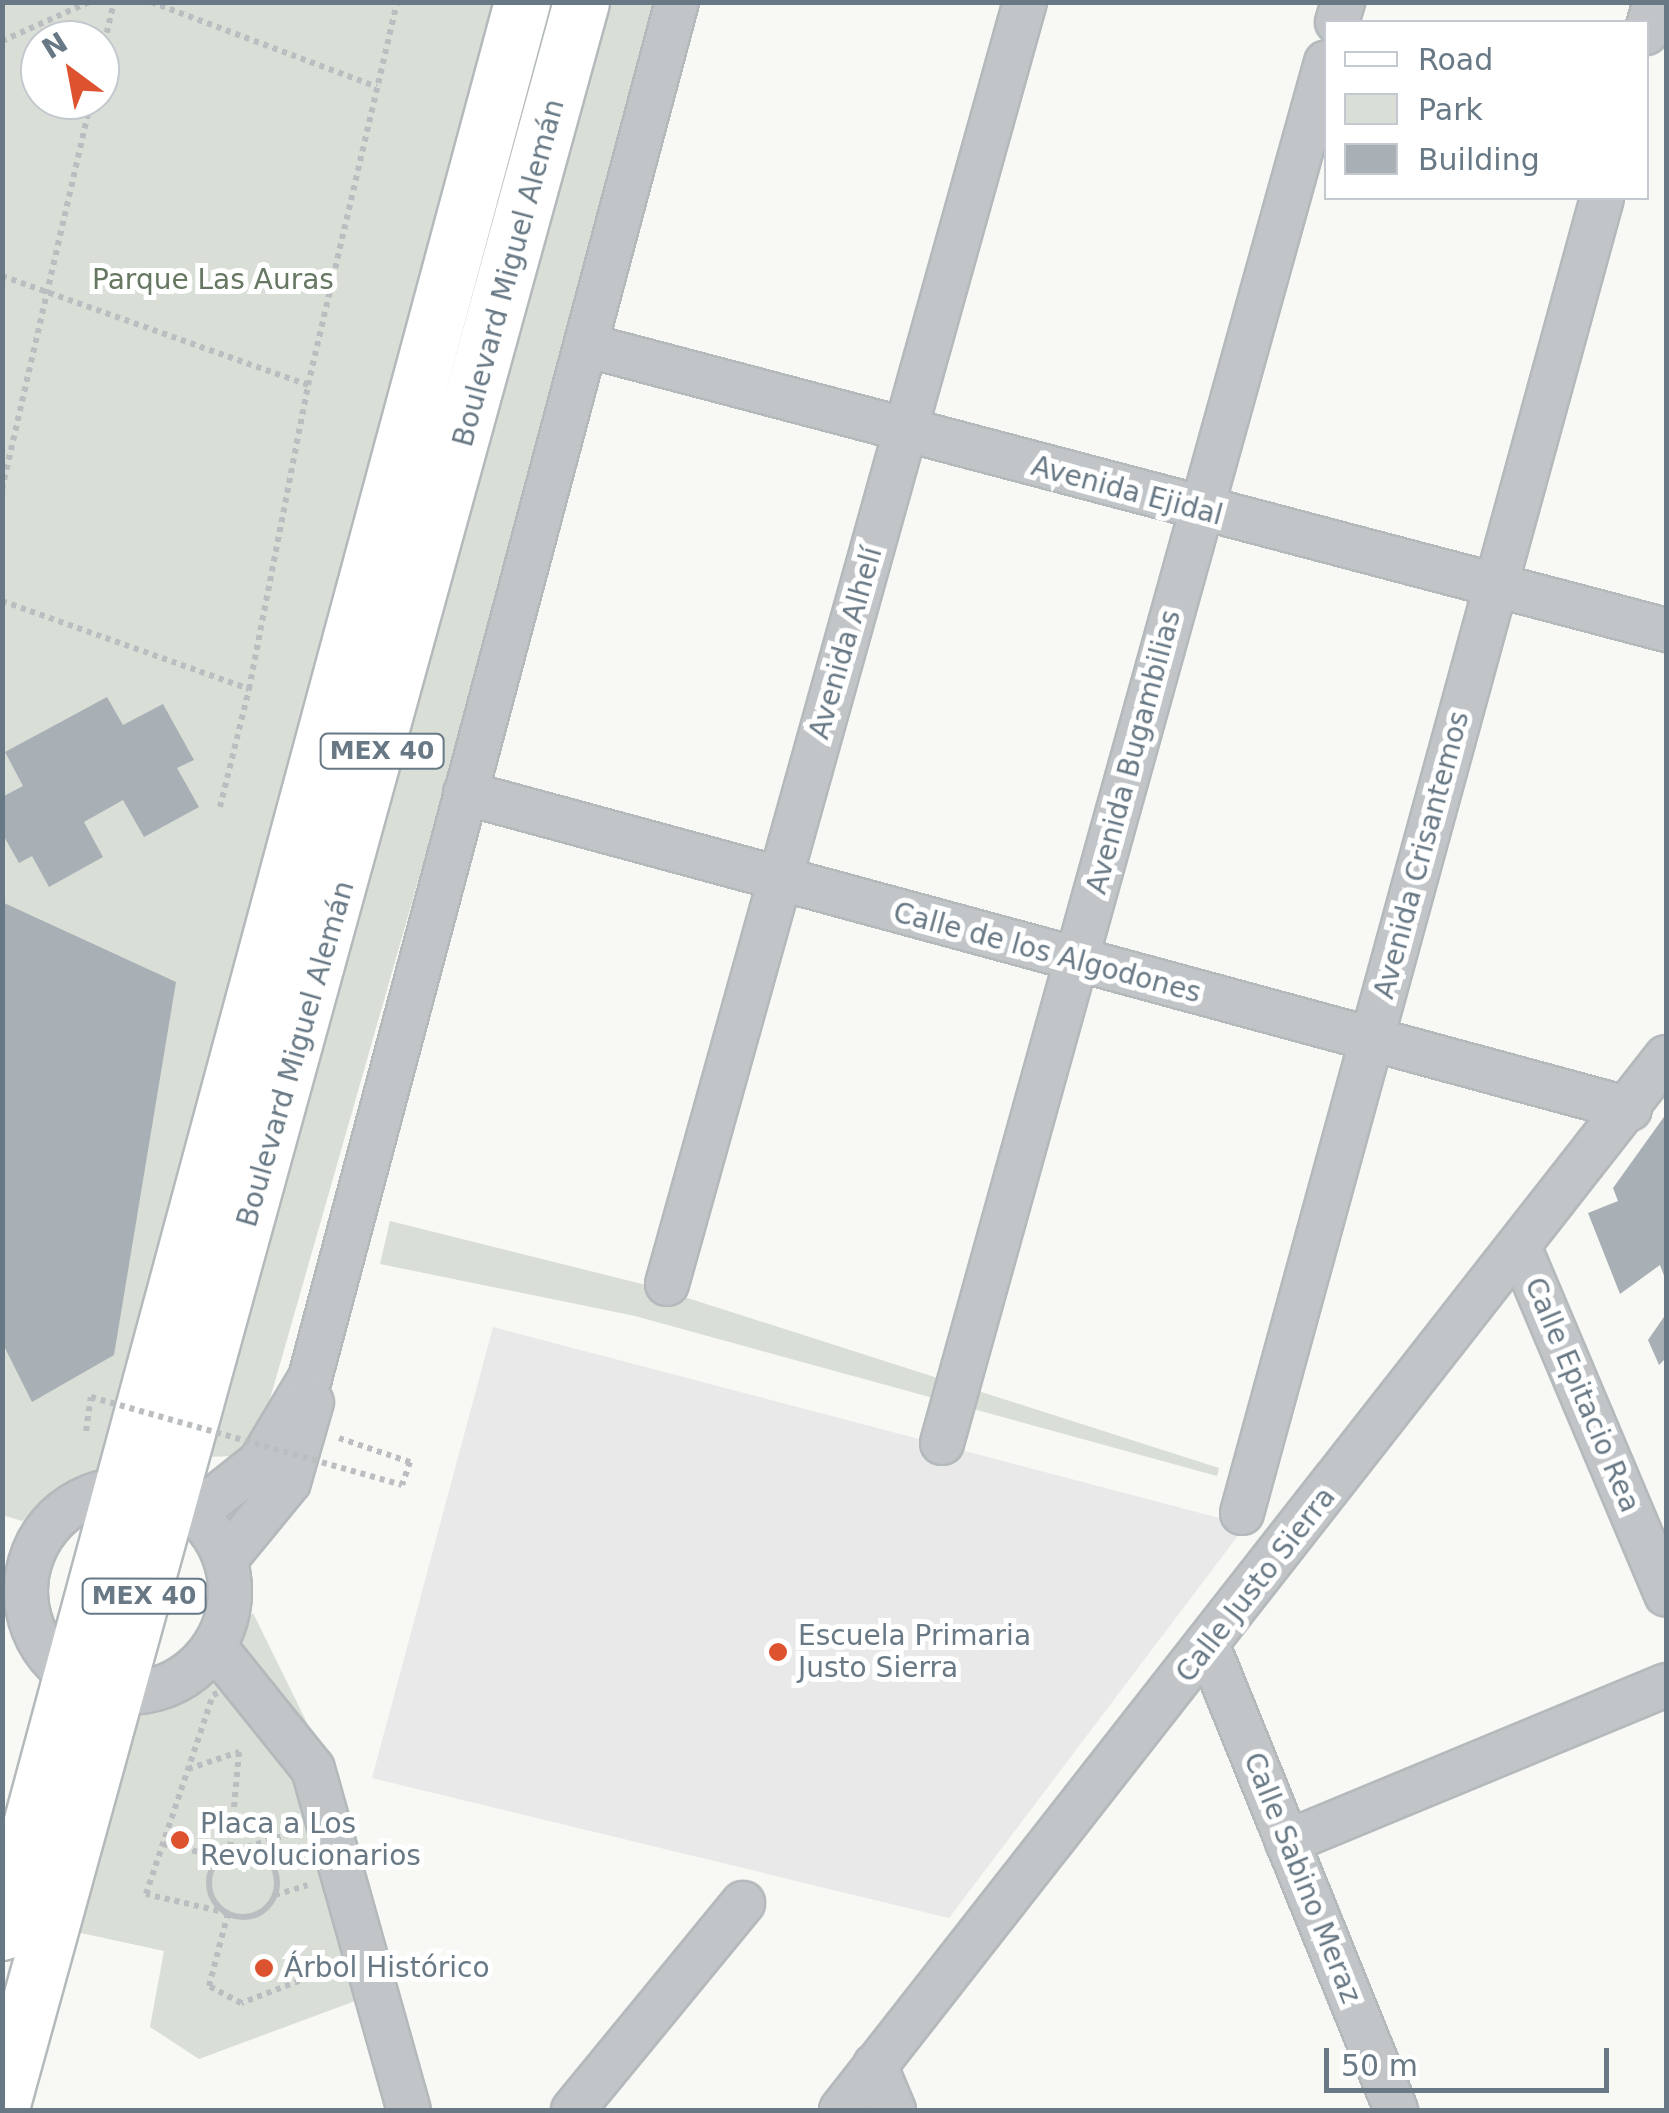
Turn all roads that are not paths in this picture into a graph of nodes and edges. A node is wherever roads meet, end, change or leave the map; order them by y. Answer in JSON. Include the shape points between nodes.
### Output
{"nodes":[{"id":1,"x":522,"y":2,"type":"edge"},
{"id":2,"x":582,"y":2,"type":"edge"},
{"id":3,"x":677,"y":2,"type":"edge"},
{"id":4,"x":1025,"y":2,"type":"edge"},
{"id":5,"x":1324,"y":69,"type":"edge"},
{"id":6,"x":1601,"y":200,"type":"edge"},
{"id":7,"x":589,"y":346,"type":"junction"},
{"id":8,"x":906,"y":432,"type":"junction"},
{"id":9,"x":1201,"y":511,"type":"junction"},
{"id":10,"x":1495,"y":586,"type":"junction"},
{"id":11,"x":1666,"y":630,"type":"edge"},
{"id":12,"x":465,"y":793,"type":"junction"},
{"id":13,"x":780,"y":880,"type":"junction"},
{"id":14,"x":1077,"y":960,"type":"junction"},
{"id":15,"x":1371,"y":1042,"type":"junction"},
{"id":16,"x":1666,"y":1057,"type":"edge"},
{"id":17,"x":1630,"y":1109,"type":"junction"},
{"id":18,"x":1521,"y":1251,"type":"junction"},
{"id":19,"x":666,"y":1284,"type":"dead end"},
{"id":20,"x":310,"y":1378,"type":"junction"},
{"id":21,"x":942,"y":1443,"type":"dead end"},
{"id":22,"x":163,"y":1499,"type":"junction"},
{"id":23,"x":1242,"y":1513,"type":"dead end"},
{"id":24,"x":20,"y":1541,"type":"edge"},
{"id":25,"x":226,"y":1559,"type":"junction"},
{"id":26,"x":2,"y":1571,"type":"edge"},
{"id":27,"x":1666,"y":1595,"type":"edge"},
{"id":28,"x":28,"y":1618,"type":"junction"},
{"id":29,"x":1208,"y":1646,"type":"junction"},
{"id":30,"x":215,"y":1647,"type":"junction"},
{"id":31,"x":1666,"y":1685,"type":"edge"},
{"id":32,"x":94,"y":1686,"type":"junction"},
{"id":33,"x":1287,"y":1842,"type":"junction"},
{"id":34,"x":743,"y":1903,"type":"dead end"},
{"id":35,"x":2,"y":1932,"type":"edge"},
{"id":36,"x":875,"y":2065,"type":"junction"},
{"id":37,"x":2,"y":2104,"type":"edge"},
{"id":38,"x":410,"y":2110,"type":"edge"},
{"id":39,"x":574,"y":2110,"type":"edge"},
{"id":40,"x":841,"y":2110,"type":"edge"},
{"id":41,"x":894,"y":2110,"type":"edge"},
{"id":42,"x":1396,"y":2110,"type":"edge"}],
"edges":[{"from":1,"to":22,"type":"main road","name":"Boulevard Miguel Alemán","number":"MEX 40"},
{"from":2,"to":22,"type":"main road","name":"Boulevard Miguel Alemán","number":"MEX 40"},
{"from":3,"to":7,"type":"street"},
{"from":4,"to":8,"type":"street","name":"Avenida Alhelí"},
{"from":5,"to":9,"type":"street","name":"Avenida Bugambilias"},
{"from":6,"to":10,"type":"street","name":"Avenida Crisantemos"},
{"from":7,"to":8,"type":"street","name":"Avenida Ejidal"},
{"from":7,"to":12,"type":"street"},
{"from":8,"to":9,"type":"street","name":"Avenida Ejidal"},
{"from":8,"to":13,"type":"street","name":"Avenida Alhelí"},
{"from":9,"to":10,"type":"street","name":"Avenida Ejidal"},
{"from":9,"to":14,"type":"street","name":"Avenida Bugambilias"},
{"from":10,"to":11,"type":"street","name":"Avenida Ejidal"},
{"from":10,"to":15,"type":"street","name":"Avenida Crisantemos"},
{"from":12,"to":13,"type":"street","name":"Calle de los Algodones"},
{"from":12,"to":20,"type":"street"},
{"from":13,"to":14,"type":"street","name":"Calle de los Algodones"},
{"from":13,"to":19,"type":"street","name":"Avenida Alhelí"},
{"from":14,"to":15,"type":"street","name":"Calle de los Algodones"},
{"from":14,"to":21,"type":"street","name":"Avenida Bugambilias"},
{"from":15,"to":17,"type":"street","name":"Calle de los Algodones"},
{"from":15,"to":23,"type":"street","name":"Avenida Crisantemos"},
{"from":16,"to":17,"type":"street","name":"Calle Justo Sierra"},
{"from":17,"to":18,"type":"street","name":"Calle Justo Sierra"},
{"from":18,"to":27,"type":"street","name":"Calle Epitacio Rea"},
{"from":18,"to":29,"type":"street","name":"Calle Justo Sierra"},
{"from":20,"to":22,"type":"street","via":[[260,1462]]},
{"from":20,"to":25,"type":"street","via":[[311,1428],[268,1516]]},
{"from":22,"to":24,"type":"street","via":[[68,1508]]},
{"from":22,"to":25,"type":"street"},
{"from":22,"to":32,"type":"main road","name":"Boulevard Miguel Alemán","number":"MEX 40"},
{"from":24,"to":28,"type":"street"},
{"from":25,"to":30,"type":"street","via":[[229,1605]]},
{"from":26,"to":28,"type":"street"},
{"from":28,"to":32,"type":"street"},
{"from":29,"to":33,"type":"street","name":"Calle Sabino Meraz"},
{"from":29,"to":36,"type":"street","name":"Calle Justo Sierra"},
{"from":30,"to":32,"type":"street","via":[[171,1685]]},
{"from":30,"to":38,"type":"street","via":[[313,1769]]},
{"from":31,"to":33,"type":"street"},
{"from":32,"to":35,"type":"main road","name":"Boulevard Miguel Alemán","number":"MEX 40"},
{"from":32,"to":37,"type":"main road","name":"Boulevard Miguel Alemán","number":"MEX 40"},
{"from":33,"to":42,"type":"street","name":"Calle Sabino Meraz"},
{"from":34,"to":39,"type":"street"},
{"from":36,"to":40,"type":"street","name":"Calle Justo Sierra"},
{"from":36,"to":41,"type":"street"}]}
